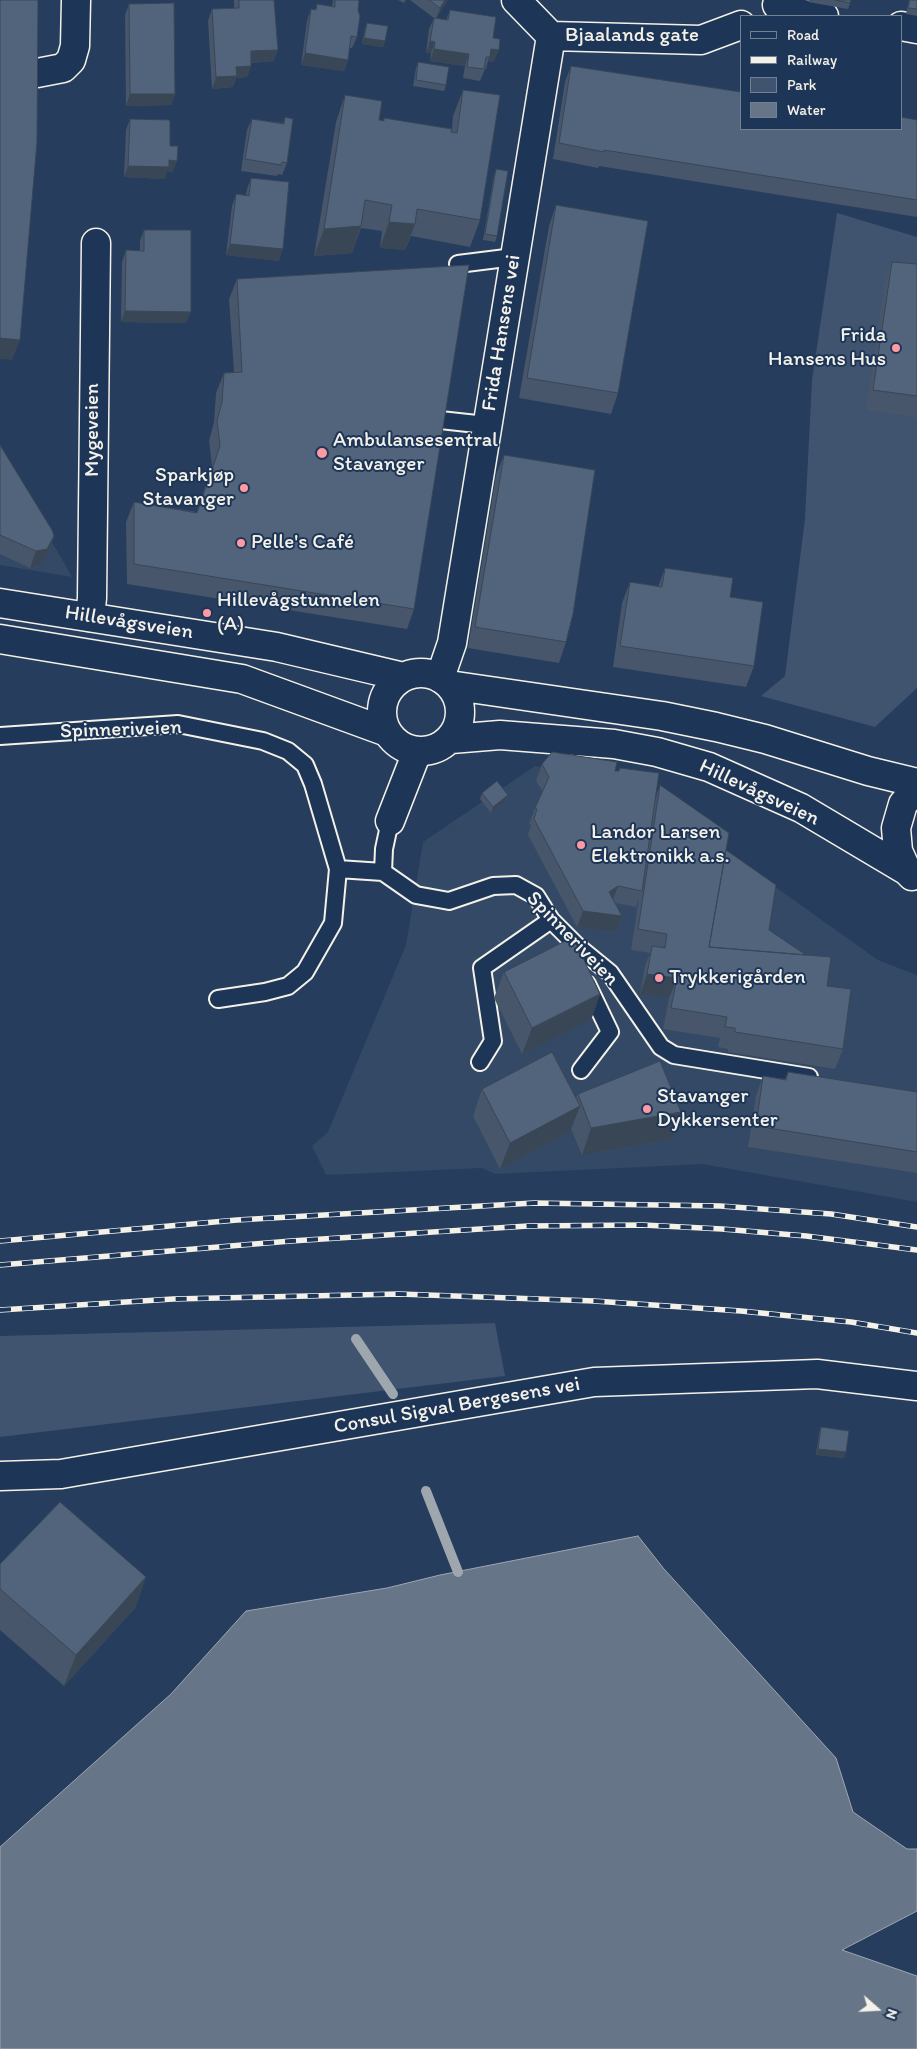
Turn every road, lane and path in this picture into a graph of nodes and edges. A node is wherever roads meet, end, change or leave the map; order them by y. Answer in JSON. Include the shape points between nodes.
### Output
{"nodes":[{"id":1,"x":76,"y":0,"type":"edge"},
{"id":2,"x":516,"y":0,"type":"edge"},
{"id":3,"x":771,"y":7,"type":"edge"},
{"id":4,"x":814,"y":15,"type":"edge"},
{"id":5,"x":740,"y":25,"type":"edge"},
{"id":6,"x":902,"y":26,"type":"edge"},
{"id":7,"x":917,"y":29,"type":"edge"},
{"id":8,"x":551,"y":36,"type":"junction"},
{"id":9,"x":37,"y":73,"type":"edge"},
{"id":10,"x":96,"y":243,"type":"dead end"},
{"id":11,"x":514,"y":257,"type":"junction"},
{"id":12,"x":458,"y":264,"type":"edge"},
{"id":13,"x":410,"y":416,"type":"edge"},
{"id":14,"x":486,"y":425,"type":"junction"},
{"id":15,"x":0,"y":603,"type":"edge"},
{"id":16,"x":90,"y":617,"type":"junction"},
{"id":17,"x":0,"y":639,"type":"edge"},
{"id":18,"x":404,"y":677,"type":"junction"},
{"id":19,"x":445,"y":681,"type":"junction"},
{"id":20,"x":387,"y":732,"type":"junction"},
{"id":21,"x":0,"y":736,"type":"edge"},
{"id":22,"x":451,"y":739,"type":"junction"},
{"id":23,"x":417,"y":752,"type":"junction"},
{"id":24,"x":917,"y":783,"type":"edge"},
{"id":25,"x":917,"y":788,"type":"edge"},
{"id":26,"x":390,"y":821,"type":"joint"},
{"id":27,"x":338,"y":869,"type":"junction"},
{"id":28,"x":383,"y":872,"type":"junction"},
{"id":29,"x":912,"y":876,"type":"edge"},
{"id":30,"x":551,"y":920,"type":"junction"},
{"id":31,"x":577,"y":946,"type":"junction"},
{"id":32,"x":218,"y":999,"type":"dead end"},
{"id":33,"x":480,"y":1062,"type":"dead end"},
{"id":34,"x":581,"y":1070,"type":"dead end"},
{"id":35,"x":822,"y":1080,"type":"edge"},
{"id":36,"x":917,"y":1386,"type":"edge"},
{"id":37,"x":0,"y":1476,"type":"edge"}],
"edges":[{"from":1,"to":9,"type":"street","via":[[75,46],[71,60],[63,68]]},
{"from":2,"to":8,"type":"street"},
{"from":3,"to":4,"type":"street"},
{"from":5,"to":8,"type":"street","name":"Bjaalands gate","via":[[700,40]]},
{"from":6,"to":7,"type":"street"},
{"from":8,"to":11,"type":"street","name":"Frida Hansens vei"},
{"from":10,"to":16,"type":"street","name":"Mygeveien"},
{"from":11,"to":12,"type":"lane"},
{"from":11,"to":14,"type":"street","name":"Frida Hansens vei"},
{"from":13,"to":14,"type":"lane"},
{"from":14,"to":19,"type":"street","name":"Frida Hansens vei"},
{"from":15,"to":16,"type":"street","name":"Hillevågsveien"},
{"from":16,"to":18,"type":"street","name":"Hillevågsveien","via":[[277,647]]},
{"from":17,"to":20,"type":"street","name":"Hillevågsveien","via":[[242,679]]},
{"from":18,"to":19,"type":"street","via":[[427,674]]},
{"from":18,"to":20,"type":"street","via":[[385,696],[382,708]]},
{"from":19,"to":22,"type":"street","via":[[457,695],[460,707],[459,724]]},
{"from":19,"to":24,"type":"street","name":"Hillevågsveien","via":[[662,716],[764,738]]},
{"from":20,"to":23,"type":"street","via":[[404,748]]},
{"from":21,"to":27,"type":"lane","name":"Spinneriveien","via":[[178,724],[263,741],[288,751],[305,765]]},
{"from":22,"to":23,"type":"street","via":[[440,747]]},
{"from":22,"to":29,"type":"street","name":"Hillevågsveien","via":[[500,735],[614,744],[709,767],[801,808]]},
{"from":23,"to":26,"type":"street"},
{"from":25,"to":29,"type":"street","via":[[903,804],[896,828],[898,851]]},
{"from":26,"to":28,"type":"lane"},
{"from":27,"to":28,"type":"lane"},
{"from":27,"to":32,"type":"lane","name":"Spinneriveien","via":[[333,923],[305,972],[288,986]]},
{"from":28,"to":30,"type":"lane","name":"Spinneriveien","via":[[416,895],[449,901],[493,886],[516,885],[536,896]]},
{"from":30,"to":31,"type":"lane","name":"Spinneriveien"},
{"from":30,"to":33,"type":"lane","via":[[482,968],[492,1041]]},
{"from":31,"to":34,"type":"lane","via":[[584,977],[610,1032]]},
{"from":31,"to":35,"type":"lane","name":"Spinneriveien","via":[[610,973],[661,1047],[674,1055]]},
{"from":36,"to":37,"type":"street","name":"Consul Sigval Bergesens vei","via":[[817,1374],[594,1382],[71,1473]]}]}
